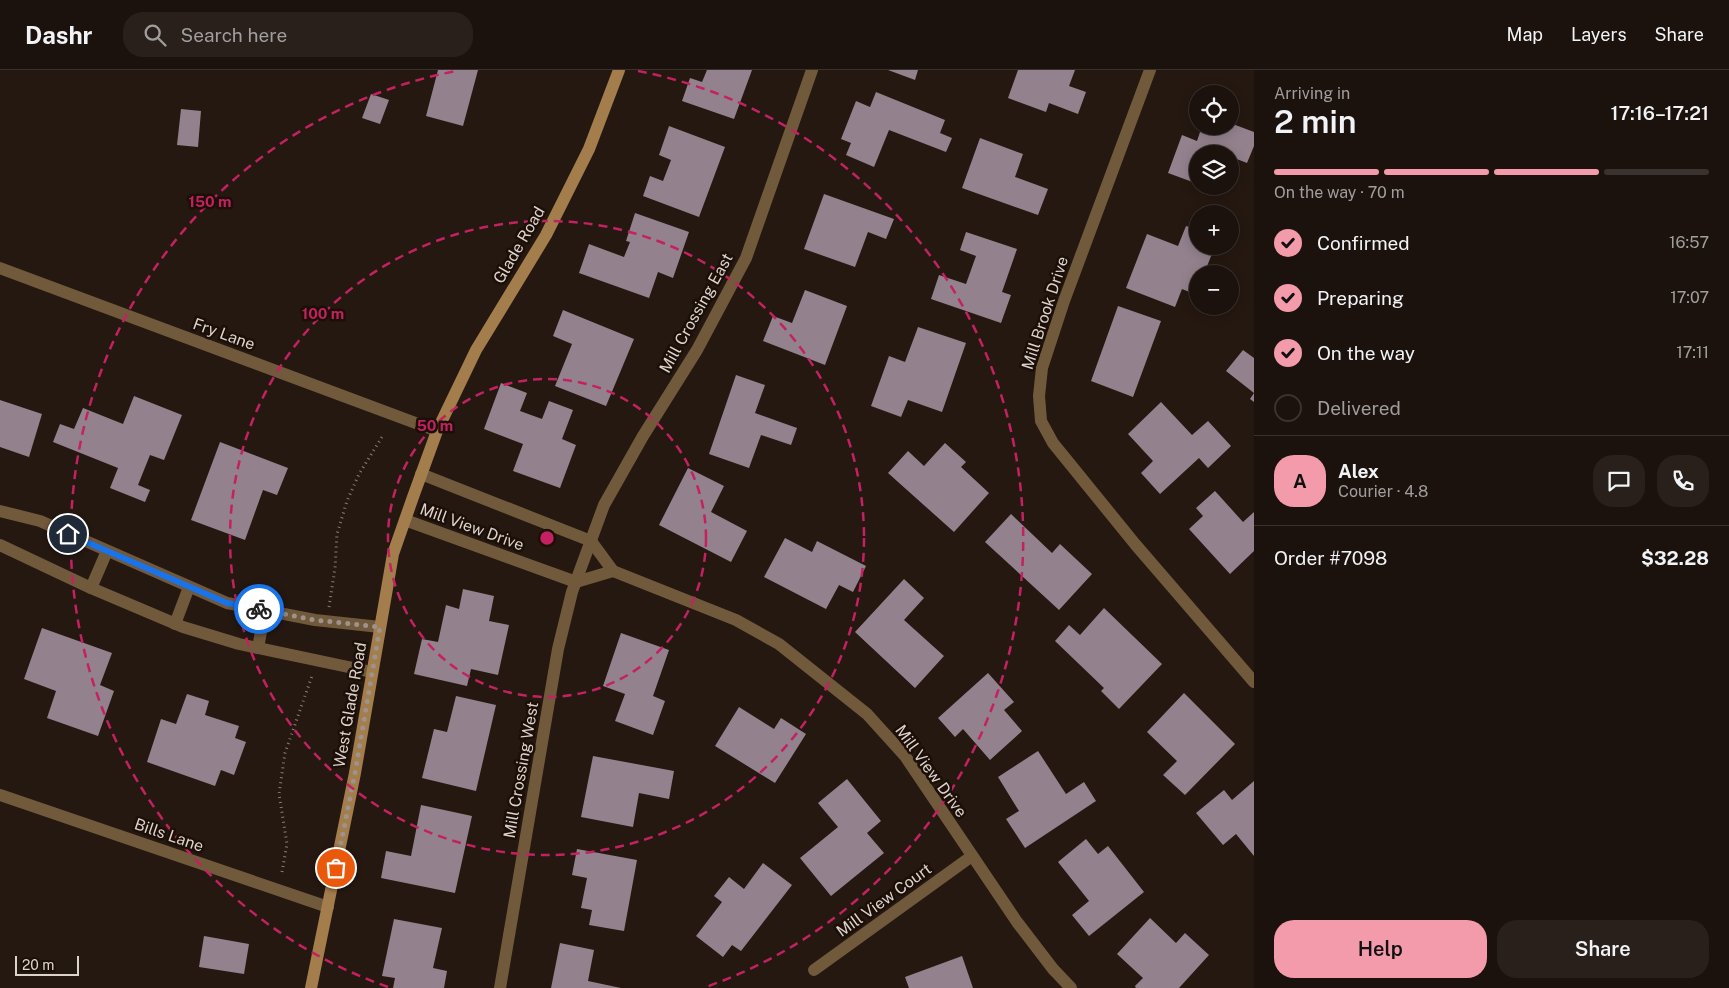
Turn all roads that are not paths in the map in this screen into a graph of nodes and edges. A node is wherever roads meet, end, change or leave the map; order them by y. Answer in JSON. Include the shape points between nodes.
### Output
{"nodes":[{"id":1,"x":619,"y":70,"type":"edge"},
{"id":2,"x":812,"y":70,"type":"edge"},
{"id":3,"x":1150,"y":70,"type":"edge"},
{"id":4,"x":0,"y":268,"type":"edge"},
{"id":5,"x":436,"y":431,"type":"junction"},
{"id":6,"x":421,"y":474,"type":"junction"},
{"id":7,"x":0,"y":512,"type":"edge"},
{"id":8,"x":405,"y":520,"type":"junction"},
{"id":9,"x":591,"y":541,"type":"junction"},
{"id":10,"x":0,"y":545,"type":"edge"},
{"id":11,"x":108,"y":551,"type":"junction"},
{"id":12,"x":584,"y":559,"type":"joint"},
{"id":13,"x":613,"y":571,"type":"junction"},
{"id":14,"x":576,"y":582,"type":"junction"},
{"id":15,"x":189,"y":587,"type":"junction"},
{"id":16,"x":91,"y":588,"type":"junction"},
{"id":17,"x":265,"y":610,"type":"junction"},
{"id":18,"x":175,"y":624,"type":"junction"},
{"id":19,"x":380,"y":627,"type":"junction"},
{"id":20,"x":258,"y":648,"type":"junction"},
{"id":21,"x":372,"y":672,"type":"junction"},
{"id":22,"x":1254,"y":682,"type":"edge"},
{"id":23,"x":0,"y":795,"type":"edge"},
{"id":24,"x":972,"y":856,"type":"junction"},
{"id":25,"x":328,"y":907,"type":"junction"},
{"id":26,"x":814,"y":970,"type":"dead end"},
{"id":27,"x":311,"y":988,"type":"edge"},
{"id":28,"x":500,"y":988,"type":"edge"},
{"id":29,"x":1071,"y":988,"type":"edge"}],
"edges":[{"from":1,"to":5,"type":"main road","name":"Glade Road","via":[[589,149],[546,235],[476,350]]},
{"from":2,"to":9,"type":"street","name":"Mill Crossing East","via":[[746,258],[697,350],[604,505]]},
{"from":3,"to":22,"type":"street","name":"Mill Brook Drive","via":[[1042,368],[1039,396],[1042,421],[1052,443]]},
{"from":4,"to":5,"type":"street","name":"Fry Lane"},
{"from":5,"to":6,"type":"main road","name":"West Glade Road"},
{"from":6,"to":8,"type":"main road","name":"West Glade Road"},
{"from":6,"to":9,"type":"street","name":"Mill View Drive"},
{"from":7,"to":11,"type":"street","via":[[40,521]]},
{"from":8,"to":14,"type":"street","name":"Mill View Drive"},
{"from":8,"to":19,"type":"main road","name":"West Glade Road","via":[[394,554]]},
{"from":9,"to":12,"type":"street","name":"Mill Crossing East"},
{"from":9,"to":13,"type":"street"},
{"from":10,"to":16,"type":"street"},
{"from":11,"to":15,"type":"street"},
{"from":11,"to":16,"type":"street"},
{"from":12,"to":14,"type":"street","name":"Mill Crossing West"},
{"from":13,"to":14,"type":"street"},
{"from":13,"to":24,"type":"street","name":"Mill View Drive","via":[[736,620],[779,644],[867,714],[905,756]]},
{"from":14,"to":28,"type":"street","name":"Mill Crossing West","via":[[558,649]]},
{"from":15,"to":17,"type":"street","via":[[227,603]]},
{"from":15,"to":18,"type":"street"},
{"from":16,"to":18,"type":"street"},
{"from":17,"to":19,"type":"street","via":[[315,620]]},
{"from":17,"to":20,"type":"street"},
{"from":18,"to":20,"type":"street"},
{"from":19,"to":21,"type":"main road","name":"West Glade Road"},
{"from":20,"to":21,"type":"street"},
{"from":21,"to":25,"type":"main road","name":"West Glade Road"},
{"from":23,"to":25,"type":"street","name":"Bills Lane"},
{"from":24,"to":26,"type":"street","name":"Mill View Court"},
{"from":24,"to":29,"type":"street","name":"Mill View Drive","via":[[1016,922]]},
{"from":25,"to":27,"type":"main road","name":"West Glade Road"}]}
